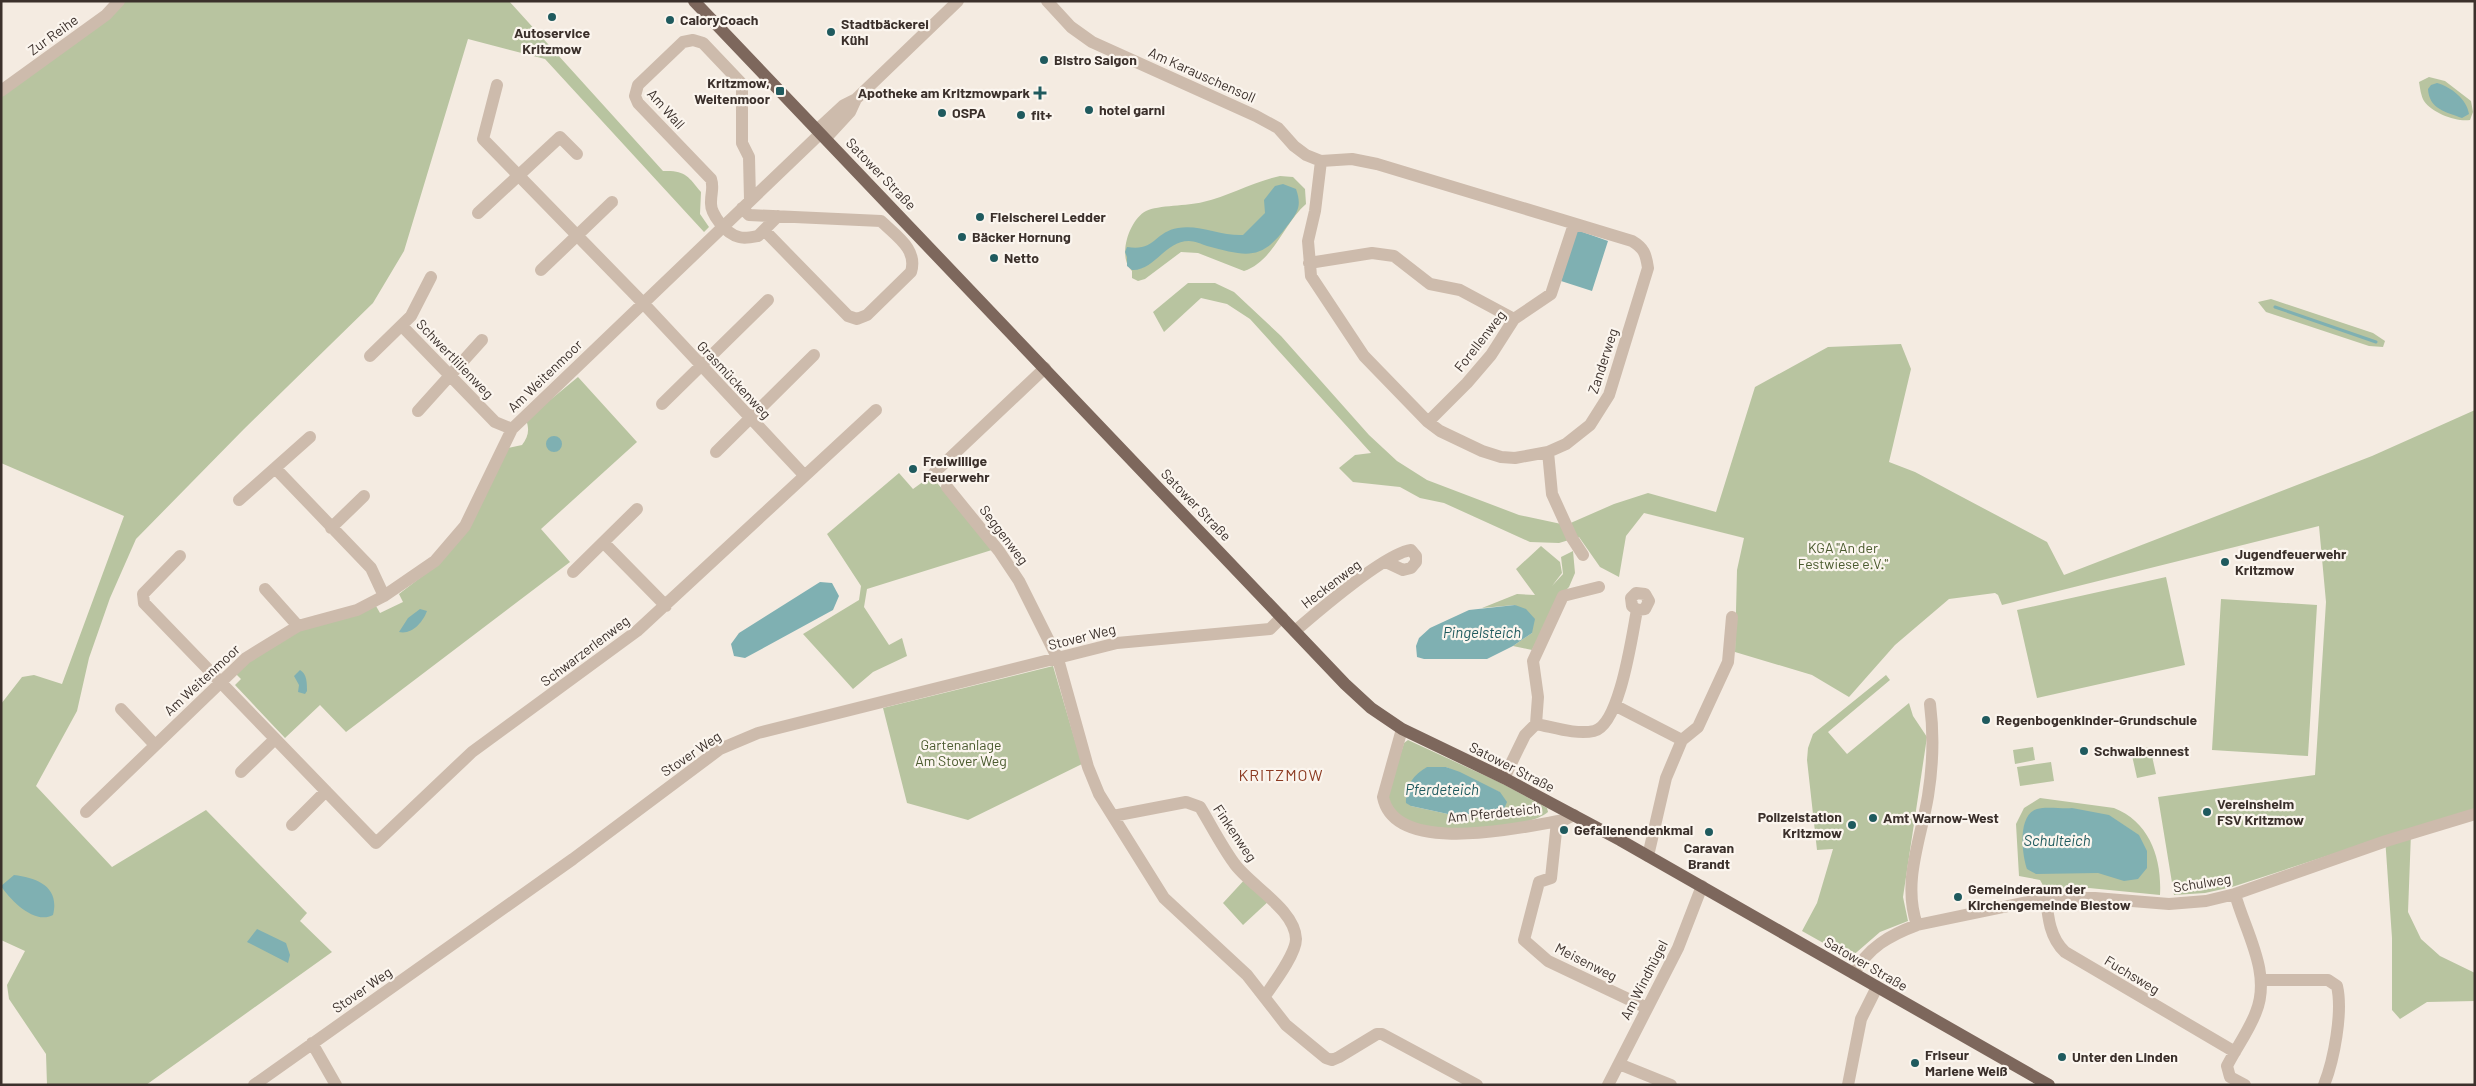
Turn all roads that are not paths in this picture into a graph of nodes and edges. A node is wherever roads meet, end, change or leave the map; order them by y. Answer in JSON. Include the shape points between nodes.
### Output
{"nodes":[{"id":1,"x":119,"y":1,"type":"edge"},
{"id":2,"x":694,"y":1,"type":"edge"},
{"id":3,"x":958,"y":1,"type":"edge"},
{"id":4,"x":1047,"y":1,"type":"edge"},
{"id":5,"x":497,"y":85,"type":"dead end"},
{"id":6,"x":1,"y":91,"type":"edge"},
{"id":7,"x":821,"y":134,"type":"junction"},
{"id":8,"x":577,"y":154,"type":"dead end"},
{"id":9,"x":1321,"y":161,"type":"junction"},
{"id":10,"x":519,"y":173,"type":"junction"},
{"id":11,"x":612,"y":202,"type":"dead end"},
{"id":12,"x":746,"y":204,"type":"junction"},
{"id":13,"x":478,"y":213,"type":"dead end"},
{"id":14,"x":778,"y":216,"type":"junction"},
{"id":15,"x":1574,"y":224,"type":"junction"},
{"id":16,"x":724,"y":226,"type":"junction"},
{"id":17,"x":764,"y":231,"type":"junction"},
{"id":18,"x":578,"y":236,"type":"junction"},
{"id":19,"x":1309,"y":263,"type":"junction"},
{"id":20,"x":541,"y":270,"type":"dead end"},
{"id":21,"x":431,"y":276,"type":"dead end"},
{"id":22,"x":768,"y":300,"type":"dead end"},
{"id":23,"x":643,"y":303,"type":"junction"},
{"id":24,"x":1514,"y":319,"type":"junction"},
{"id":25,"x":402,"y":326,"type":"junction"},
{"id":26,"x":482,"y":340,"type":"dead end"},
{"id":27,"x":814,"y":355,"type":"dead end"},
{"id":28,"x":370,"y":356,"type":"dead end"},
{"id":29,"x":701,"y":366,"type":"junction"},
{"id":30,"x":1046,"y":368,"type":"junction"},
{"id":31,"x":450,"y":374,"type":"junction"},
{"id":32,"x":662,"y":404,"type":"dead end"},
{"id":33,"x":876,"y":410,"type":"dead end"},
{"id":34,"x":418,"y":411,"type":"dead end"},
{"id":35,"x":750,"y":419,"type":"junction"},
{"id":36,"x":1428,"y":422,"type":"junction"},
{"id":37,"x":512,"y":429,"type":"junction"},
{"id":38,"x":310,"y":437,"type":"dead end"},
{"id":39,"x":716,"y":452,"type":"dead end"},
{"id":40,"x":1548,"y":452,"type":"junction"},
{"id":41,"x":276,"y":469,"type":"junction"},
{"id":42,"x":934,"y":473,"type":"dead end"},
{"id":43,"x":804,"y":475,"type":"junction"},
{"id":44,"x":947,"y":487,"type":"dead end"},
{"id":45,"x":364,"y":496,"type":"dead end"},
{"id":46,"x":239,"y":500,"type":"dead end"},
{"id":47,"x":637,"y":510,"type":"dead end"},
{"id":48,"x":330,"y":528,"type":"junction"},
{"id":49,"x":604,"y":543,"type":"junction"},
{"id":50,"x":1583,"y":555,"type":"dead end"},
{"id":51,"x":180,"y":556,"type":"dead end"},
{"id":52,"x":1386,"y":562,"type":"dead end"},
{"id":53,"x":573,"y":572,"type":"dead end"},
{"id":54,"x":1599,"y":587,"type":"dead end"},
{"id":55,"x":265,"y":589,"type":"dead end"},
{"id":56,"x":384,"y":596,"type":"junction"},
{"id":57,"x":666,"y":606,"type":"junction"},
{"id":58,"x":1637,"y":610,"type":"dead end"},
{"id":59,"x":1282,"y":617,"type":"junction"},
{"id":60,"x":1732,"y":617,"type":"dead end"},
{"id":61,"x":298,"y":626,"type":"junction"},
{"id":62,"x":1295,"y":631,"type":"junction"},
{"id":63,"x":1058,"y":658,"type":"junction"},
{"id":64,"x":220,"y":683,"type":"junction"},
{"id":65,"x":1930,"y":704,"type":"dead end"},
{"id":66,"x":1616,"y":706,"type":"junction"},
{"id":67,"x":121,"y":709,"type":"dead end"},
{"id":68,"x":1536,"y":724,"type":"junction"},
{"id":69,"x":1402,"y":730,"type":"junction"},
{"id":70,"x":275,"y":739,"type":"junction"},
{"id":71,"x":1682,"y":740,"type":"junction"},
{"id":72,"x":155,"y":745,"type":"junction"},
{"id":73,"x":241,"y":772,"type":"dead end"},
{"id":74,"x":1504,"y":778,"type":"junction"},
{"id":75,"x":326,"y":791,"type":"junction"},
{"id":76,"x":86,"y":812,"type":"dead end"},
{"id":77,"x":2475,"y":814,"type":"edge"},
{"id":78,"x":1574,"y":815,"type":"junction"},
{"id":79,"x":1113,"y":816,"type":"junction"},
{"id":80,"x":1557,"y":822,"type":"junction"},
{"id":81,"x":292,"y":825,"type":"dead end"},
{"id":82,"x":1648,"y":856,"type":"junction"},
{"id":83,"x":1702,"y":886,"type":"junction"},
{"id":84,"x":2235,"y":894,"type":"junction"},
{"id":85,"x":2046,"y":898,"type":"junction"},
{"id":86,"x":1916,"y":925,"type":"junction"},
{"id":87,"x":1854,"y":974,"type":"junction"},
{"id":88,"x":2261,"y":980,"type":"junction"},
{"id":89,"x":1877,"y":988,"type":"junction"},
{"id":90,"x":1265,"y":996,"type":"junction"},
{"id":91,"x":1647,"y":1008,"type":"junction"},
{"id":92,"x":312,"y":1043,"type":"junction"},
{"id":93,"x":2235,"y":1052,"type":"junction"},
{"id":94,"x":1619,"y":1064,"type":"junction"},
{"id":95,"x":254,"y":1085,"type":"edge"},
{"id":96,"x":336,"y":1085,"type":"edge"},
{"id":97,"x":1477,"y":1085,"type":"edge"},
{"id":98,"x":1608,"y":1085,"type":"edge"},
{"id":99,"x":1671,"y":1085,"type":"edge"},
{"id":100,"x":1848,"y":1085,"type":"edge"},
{"id":101,"x":2048,"y":1085,"type":"edge"},
{"id":102,"x":2245,"y":1085,"type":"edge"},
{"id":103,"x":2324,"y":1085,"type":"edge"}],
"edges":[{"from":1,"to":6,"type":"street","name":"Zur Reihe","via":[[106,15]]},
{"from":2,"to":7,"type":"main road","name":"Satower Straße"},
{"from":3,"to":7,"type":"street","via":[[856,99],[844,105]]},
{"from":4,"to":9,"type":"street","name":"Am Karauschensoll","via":[[1071,27],[1092,42],[1256,116],[1278,128],[1306,155]]},
{"from":5,"to":10,"type":"street","name":"Grasmückenweg","via":[[483,139]]},
{"from":7,"to":12,"type":"street","name":"Am Weitenmoor"},
{"from":7,"to":30,"type":"main road","name":"Satower Straße"},
{"from":8,"to":10,"type":"street","via":[[560,137]]},
{"from":9,"to":15,"type":"street","name":"Zanderweg","via":[[1365,160]]},
{"from":9,"to":19,"type":"street","name":"Zanderweg","via":[[1308,241]]},
{"from":10,"to":13,"type":"street"},
{"from":10,"to":18,"type":"street","name":"Grasmückenweg"},
{"from":11,"to":18,"type":"street"},
{"from":12,"to":14,"type":"street","via":[[749,215]]},
{"from":12,"to":16,"type":"street","name":"Am Weitenmoor"},
{"from":12,"to":16,"type":"street","name":"Am Wall","via":[[749,157],[742,143],[742,84],[703,43],[683,42],[638,85],[635,96],[638,103],[711,179],[714,188],[712,211]]},
{"from":14,"to":17,"type":"street"},
{"from":14,"to":17,"type":"street","via":[[882,221],[913,254],[911,272],[867,315],[857,319],[848,316]]},
{"from":15,"to":24,"type":"street","name":"Forellenweg","via":[[1551,294]]},
{"from":15,"to":40,"type":"street","name":"Zanderweg","via":[[1632,241],[1646,254],[1648,268],[1609,395],[1590,425],[1566,444]]},
{"from":16,"to":17,"type":"street","via":[[739,238],[758,236]]},
{"from":16,"to":23,"type":"street","name":"Am Weitenmoor"},
{"from":18,"to":20,"type":"street"},
{"from":18,"to":23,"type":"street","name":"Grasmückenweg"},
{"from":19,"to":24,"type":"street","via":[[1372,253],[1394,256],[1430,284],[1460,290]]},
{"from":19,"to":36,"type":"street","name":"Zanderweg","via":[[1311,276],[1364,356]]},
{"from":21,"to":25,"type":"street","name":"Schwertlilienweg","via":[[411,316]]},
{"from":22,"to":29,"type":"street"},
{"from":23,"to":29,"type":"street","name":"Grasmückenweg"},
{"from":23,"to":37,"type":"street","name":"Am Weitenmoor"},
{"from":24,"to":36,"type":"street","name":"Forellenweg","via":[[1467,383]]},
{"from":25,"to":28,"type":"street","name":"Schwertlilienweg"},
{"from":25,"to":31,"type":"street","name":"Schwertlilienweg"},
{"from":26,"to":31,"type":"street"},
{"from":27,"to":35,"type":"street"},
{"from":29,"to":32,"type":"street"},
{"from":29,"to":35,"type":"street","name":"Grasmückenweg"},
{"from":30,"to":42,"type":"street"},
{"from":30,"to":59,"type":"main road","name":"Satower Straße"},
{"from":31,"to":34,"type":"street"},
{"from":31,"to":37,"type":"street","name":"Schwertlilienweg","via":[[495,422]]},
{"from":33,"to":43,"type":"street"},
{"from":35,"to":39,"type":"street"},
{"from":35,"to":43,"type":"street","name":"Grasmückenweg"},
{"from":36,"to":40,"type":"street","name":"Zanderweg","via":[[1440,432],[1500,456]]},
{"from":37,"to":56,"type":"street","name":"Am Weitenmoor","via":[[465,526],[435,561]]},
{"from":38,"to":41,"type":"street"},
{"from":40,"to":50,"type":"street","via":[[1552,494]]},
{"from":41,"to":46,"type":"street"},
{"from":41,"to":48,"type":"street"},
{"from":43,"to":57,"type":"street","name":"Schwarzerlenweg"},
{"from":44,"to":63,"type":"street","name":"Seggenweg","via":[[1010,565]]},
{"from":45,"to":48,"type":"street"},
{"from":47,"to":49,"type":"street"},
{"from":48,"to":56,"type":"street","via":[[371,568]]},
{"from":49,"to":53,"type":"street"},
{"from":49,"to":57,"type":"street"},
{"from":51,"to":64,"type":"street","via":[[144,594],[144,602]]},
{"from":52,"to":62,"type":"street","name":"Heckenweg"},
{"from":54,"to":68,"type":"street","via":[[1563,596],[1533,661],[1538,697]]},
{"from":55,"to":61,"type":"street"},
{"from":56,"to":61,"type":"street","name":"Am Weitenmoor","via":[[356,610]]},
{"from":57,"to":75,"type":"street","name":"Schwarzerlenweg","via":[[614,649],[472,752],[376,843]]},
{"from":58,"to":66,"type":"street"},
{"from":59,"to":62,"type":"main road","name":"Satower Straße"},
{"from":59,"to":63,"type":"street","name":"Stover Weg","via":[[1270,629],[1117,643]]},
{"from":60,"to":71,"type":"street","via":[[1730,655],[1722,676],[1698,727]]},
{"from":61,"to":64,"type":"street","name":"Am Weitenmoor","via":[[246,658]]},
{"from":62,"to":69,"type":"main road","name":"Satower Straße","via":[[1366,704]]},
{"from":63,"to":79,"type":"street","via":[[1088,768],[1098,794]]},
{"from":63,"to":92,"type":"street","name":"Stover Weg","via":[[758,733],[720,748],[565,864]]},
{"from":64,"to":70,"type":"street"},
{"from":64,"to":72,"type":"street","name":"Am Weitenmoor"},
{"from":65,"to":86,"type":"street","via":[[1934,734],[1928,796],[1911,879],[1910,900]]},
{"from":66,"to":68,"type":"street","via":[[1608,721],[1595,731]]},
{"from":66,"to":71,"type":"street"},
{"from":67,"to":72,"type":"street"},
{"from":68,"to":74,"type":"street","via":[[1525,735]]},
{"from":69,"to":74,"type":"main road","name":"Satower Straße"},
{"from":69,"to":80,"type":"street","name":"Am Pferdeteich","via":[[1383,797],[1385,807],[1393,817],[1414,829],[1444,834]]},
{"from":70,"to":73,"type":"street"},
{"from":70,"to":75,"type":"street"},
{"from":71,"to":82,"type":"street","via":[[1666,778]]},
{"from":72,"to":76,"type":"street","name":"Am Weitenmoor"},
{"from":74,"to":78,"type":"main road","name":"Satower Straße"},
{"from":75,"to":81,"type":"street"},
{"from":77,"to":84,"type":"street","name":"Schulweg"},
{"from":78,"to":80,"type":"street","name":"Am Pferdeteich"},
{"from":78,"to":82,"type":"main road","name":"Satower Straße"},
{"from":79,"to":90,"type":"street","via":[[1164,898],[1247,975]]},
{"from":79,"to":90,"type":"street","name":"Finkenweg","via":[[1186,802],[1200,807],[1235,864],[1286,915],[1295,932],[1296,941],[1289,958]]},
{"from":80,"to":91,"type":"street","name":"Meisenweg","via":[[1551,878],[1539,882],[1524,940],[1548,961]]},
{"from":82,"to":83,"type":"main road","name":"Satower Straße"},
{"from":83,"to":87,"type":"main road","name":"Satower Straße"},
{"from":83,"to":91,"type":"street","name":"Am Windhügel","via":[[1678,948]]},
{"from":84,"to":85,"type":"street","name":"Schulweg","via":[[2206,901],[2169,904]]},
{"from":84,"to":88,"type":"street","via":[[2258,960]]},
{"from":85,"to":86,"type":"street","name":"Schulweg"},
{"from":85,"to":93,"type":"street","name":"Fuchsweg","via":[[2052,931],[2057,945],[2065,952]]},
{"from":86,"to":87,"type":"street","name":"Schulweg","via":[[1875,946]]},
{"from":87,"to":89,"type":"main road","name":"Satower Straße"},
{"from":88,"to":93,"type":"street","via":[[2257,1011]]},
{"from":88,"to":103,"type":"street","via":[[2328,980],[2338,986],[2336,1031]]},
{"from":89,"to":100,"type":"street","via":[[1862,1019]]},
{"from":89,"to":101,"type":"main road","name":"Satower Straße"},
{"from":90,"to":97,"type":"street","via":[[1286,1025],[1326,1058],[1338,1058],[1378,1034],[1387,1035],[1416,1054]]},
{"from":91,"to":94,"type":"street","name":"Am Windhügel"},
{"from":92,"to":95,"type":"street","name":"Stover Weg"},
{"from":92,"to":96,"type":"street"},
{"from":93,"to":102,"type":"street","via":[[2227,1066],[2230,1076]]},
{"from":94,"to":98,"type":"street","name":"Am Windhügel"},
{"from":94,"to":99,"type":"street"}]}
